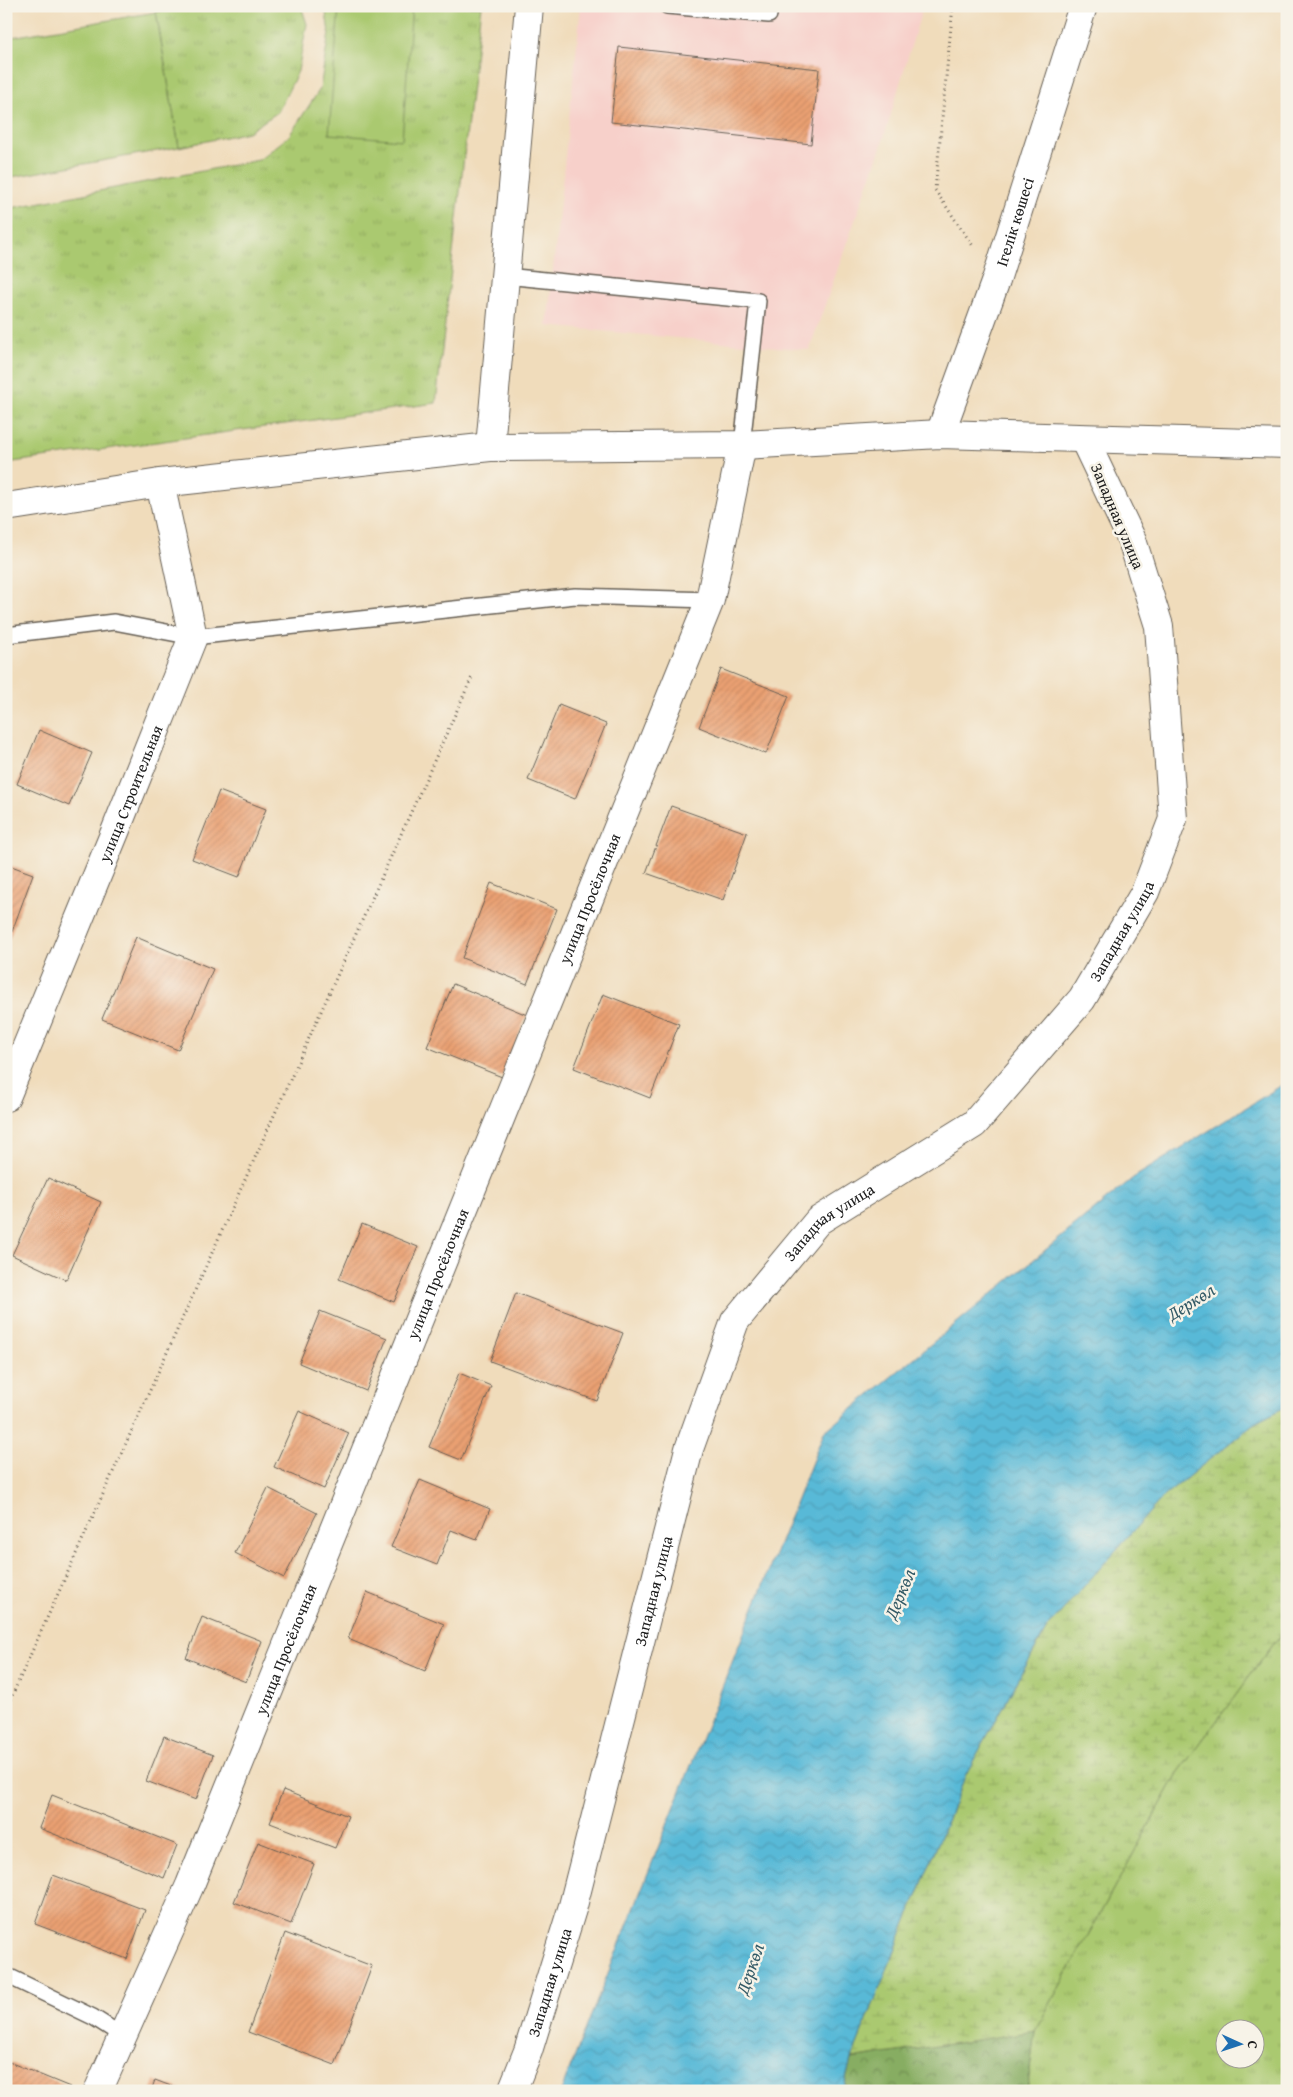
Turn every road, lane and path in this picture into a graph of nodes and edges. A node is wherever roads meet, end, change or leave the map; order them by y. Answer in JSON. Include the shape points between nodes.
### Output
{"nodes":[{"id":1,"x":9,"y":6,"type":"edge"},
{"id":2,"x":529,"y":6,"type":"edge"},
{"id":3,"x":667,"y":6,"type":"edge"},
{"id":4,"x":953,"y":6,"type":"edge"},
{"id":5,"x":1083,"y":6,"type":"edge"},
{"id":6,"x":769,"y":15,"type":"dead end"},
{"id":7,"x":8,"y":19,"type":"dead end"},
{"id":8,"x":505,"y":276,"type":"junction"},
{"id":9,"x":996,"y":280,"type":"junction"},
{"id":10,"x":940,"y":434,"type":"junction"},
{"id":11,"x":1084,"y":439,"type":"junction"},
{"id":12,"x":1287,"y":444,"type":"edge"},
{"id":13,"x":742,"y":445,"type":"junction"},
{"id":14,"x":490,"y":447,"type":"junction"},
{"id":15,"x":160,"y":482,"type":"junction"},
{"id":16,"x":6,"y":507,"type":"edge"},
{"id":17,"x":710,"y":600,"type":"junction"},
{"id":18,"x":6,"y":636,"type":"edge"},
{"id":19,"x":192,"y":637,"type":"junction"},
{"id":20,"x":472,"y":677,"type":"dead end"},
{"id":21,"x":6,"y":1097,"type":"edge"},
{"id":22,"x":6,"y":1709,"type":"edge"},
{"id":23,"x":6,"y":1975,"type":"edge"},
{"id":24,"x":123,"y":2036,"type":"junction"},
{"id":25,"x":98,"y":2091,"type":"edge"},
{"id":26,"x":512,"y":2091,"type":"edge"}],
"edges":[{"from":1,"to":7,"type":"path"},
{"from":2,"to":8,"type":"street"},
{"from":3,"to":6,"type":"lane"},
{"from":4,"to":9,"type":"path","via":[[935,190]]},
{"from":5,"to":9,"type":"street","name":"Ігелік көшесі"},
{"from":8,"to":13,"type":"lane","via":[[758,301]]},
{"from":8,"to":14,"type":"street"},
{"from":9,"to":10,"type":"street","name":"Ігелік көшесі"},
{"from":10,"to":11,"type":"street"},
{"from":10,"to":13,"type":"street"},
{"from":11,"to":12,"type":"street"},
{"from":11,"to":26,"type":"street","name":"Западная улица","via":[[1132,540],[1160,626],[1174,819],[1146,892],[1082,999],[974,1124],[818,1221],[735,1321],[689,1449],[573,1906],[528,2051]]},
{"from":13,"to":14,"type":"street"},
{"from":13,"to":17,"type":"street","name":"улица Просёлочная"},
{"from":14,"to":15,"type":"street"},
{"from":15,"to":16,"type":"street"},
{"from":15,"to":19,"type":"street"},
{"from":17,"to":19,"type":"lane","via":[[575,596]]},
{"from":17,"to":24,"type":"street","name":"улица Просёлочная","via":[[194,1876]]},
{"from":18,"to":19,"type":"lane","via":[[114,622]]},
{"from":19,"to":21,"type":"street","name":"улица Строительная"},
{"from":20,"to":22,"type":"path"},
{"from":23,"to":24,"type":"lane","via":[[93,2017]]},
{"from":24,"to":25,"type":"street","name":"улица Просёлочная"}]}
